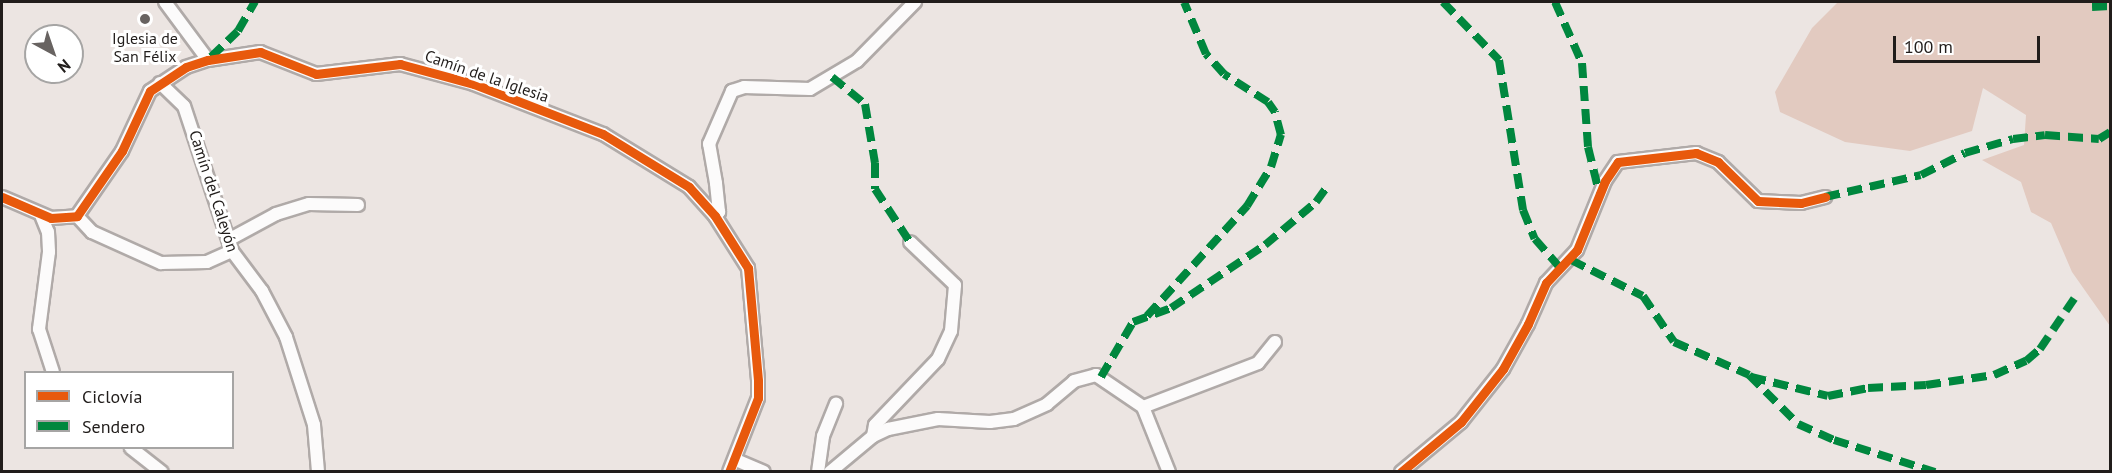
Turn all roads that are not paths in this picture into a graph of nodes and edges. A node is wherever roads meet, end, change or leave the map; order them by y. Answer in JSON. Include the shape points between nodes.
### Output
{"nodes":[{"id":1,"x":165,"y":2,"type":"edge"},
{"id":2,"x":915,"y":2,"type":"edge"},
{"id":3,"x":208,"y":60,"type":"junction"},
{"id":4,"x":160,"y":83,"type":"junction"},
{"id":5,"x":2,"y":197,"type":"edge"},
{"id":6,"x":1825,"y":197,"type":"dead end"},
{"id":7,"x":358,"y":205,"type":"dead end"},
{"id":8,"x":41,"y":215,"type":"junction"},
{"id":9,"x":76,"y":216,"type":"junction"},
{"id":10,"x":716,"y":216,"type":"junction"},
{"id":11,"x":910,"y":242,"type":"dead end"},
{"id":12,"x":231,"y":245,"type":"junction"},
{"id":13,"x":1275,"y":342,"type":"dead end"},
{"id":14,"x":53,"y":371,"type":"edge"},
{"id":15,"x":836,"y":403,"type":"dead end"},
{"id":16,"x":1143,"y":407,"type":"junction"},
{"id":17,"x":873,"y":436,"type":"junction"},
{"id":18,"x":134,"y":449,"type":"edge"},
{"id":19,"x":736,"y":460,"type":"junction"},
{"id":20,"x":162,"y":471,"type":"edge"},
{"id":21,"x":318,"y":471,"type":"edge"},
{"id":22,"x":729,"y":471,"type":"edge"},
{"id":23,"x":764,"y":471,"type":"edge"},
{"id":24,"x":819,"y":471,"type":"edge"},
{"id":25,"x":830,"y":471,"type":"edge"},
{"id":26,"x":1169,"y":471,"type":"edge"},
{"id":27,"x":1401,"y":471,"type":"edge"}],
"edges":[{"from":1,"to":3,"type":"street"},
{"from":2,"to":10,"type":"street","via":[[864,55],[810,89],[744,87],[732,91],[709,144],[719,212]]},
{"from":3,"to":4,"type":"street","name":"Camín de la Iglesia"},
{"from":3,"to":10,"type":"street","name":"Camín de la Iglesia","via":[[260,52],[316,74],[400,64],[474,84],[603,134],[689,187]]},
{"from":4,"to":9,"type":"street","name":"Camín de la Iglesia","via":[[146,98],[122,151]]},
{"from":4,"to":12,"type":"street","name":"Camín del Caleyón","via":[[184,106]]},
{"from":5,"to":8,"type":"street"},
{"from":6,"to":27,"type":"street","via":[[1801,203],[1758,201],[1706,155],[1686,153],[1618,162],[1577,250],[1546,282],[1503,369],[1461,422]]},
{"from":7,"to":12,"type":"street","via":[[309,204],[276,214]]},
{"from":8,"to":9,"type":"street","via":[[60,220]]},
{"from":8,"to":14,"type":"street","via":[[48,232],[49,252],[39,329]]},
{"from":9,"to":12,"type":"street","via":[[92,232],[161,263],[207,262]]},
{"from":10,"to":19,"type":"street","name":"Camín de la Iglesia","via":[[748,268],[750,280],[758,398]]},
{"from":11,"to":17,"type":"street","via":[[955,285],[951,331],[938,359],[875,425]]},
{"from":12,"to":21,"type":"street","name":"Camín del Caleyón","via":[[262,291],[286,337],[314,425]]},
{"from":13,"to":16,"type":"street","via":[[1258,363]]},
{"from":15,"to":24,"type":"street","via":[[823,436]]},
{"from":16,"to":17,"type":"street","via":[[1096,375],[1074,381],[1047,404],[1014,419],[923,421]]},
{"from":16,"to":26,"type":"street"},
{"from":17,"to":25,"type":"street"},
{"from":18,"to":20,"type":"street"},
{"from":19,"to":22,"type":"street","name":"Camín de la Iglesia"},
{"from":19,"to":23,"type":"street"}]}
